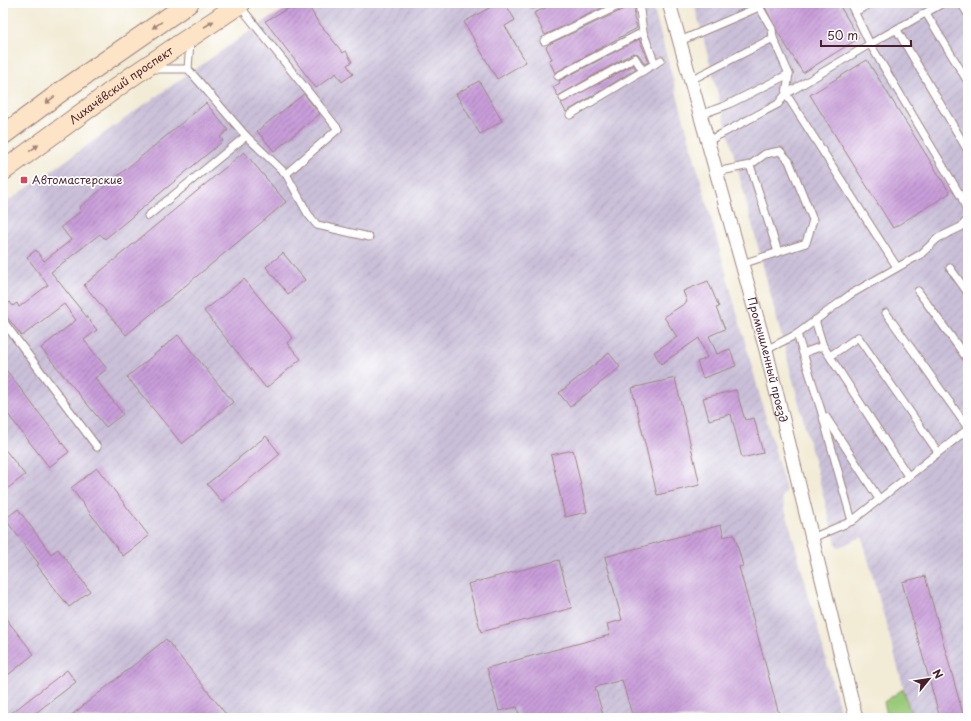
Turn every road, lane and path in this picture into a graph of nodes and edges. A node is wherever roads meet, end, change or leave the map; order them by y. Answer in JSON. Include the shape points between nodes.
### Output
{"nodes":[{"id":1,"x":189,"y":3,"type":"edge"},
{"id":2,"x":624,"y":3,"type":"edge"},
{"id":3,"x":639,"y":3,"type":"edge"},
{"id":4,"x":850,"y":3,"type":"edge"},
{"id":5,"x":871,"y":3,"type":"edge"},
{"id":6,"x":943,"y":3,"type":"edge"},
{"id":7,"x":962,"y":3,"type":"edge"},
{"id":8,"x":240,"y":4,"type":"edge"},
{"id":9,"x":672,"y":4,"type":"edge"},
{"id":10,"x":758,"y":5,"type":"edge"},
{"id":11,"x":855,"y":12,"type":"junction"},
{"id":12,"x":926,"y":13,"type":"junction"},
{"id":13,"x":968,"y":14,"type":"edge"},
{"id":14,"x":897,"y":30,"type":"junction"},
{"id":15,"x":643,"y":32,"type":"junction"},
{"id":16,"x":192,"y":35,"type":"junction"},
{"id":17,"x":773,"y":38,"type":"junction"},
{"id":18,"x":544,"y":41,"type":"dead end"},
{"id":19,"x":680,"y":41,"type":"junction"},
{"id":20,"x":870,"y":44,"type":"junction"},
{"id":21,"x":142,"y":69,"type":"junction"},
{"id":22,"x":188,"y":69,"type":"junction"},
{"id":23,"x":643,"y":71,"type":"junction"},
{"id":24,"x":788,"y":74,"type":"junction"},
{"id":25,"x":558,"y":76,"type":"dead end"},
{"id":26,"x":691,"y":80,"type":"junction"},
{"id":27,"x":968,"y":82,"type":"edge"},
{"id":28,"x":786,"y":94,"type":"junction"},
{"id":29,"x":562,"y":98,"type":"dead end"},
{"id":30,"x":570,"y":115,"type":"dead end"},
{"id":31,"x":700,"y":115,"type":"junction"},
{"id":32,"x":3,"y":135,"type":"edge"},
{"id":33,"x":246,"y":136,"type":"junction"},
{"id":34,"x":708,"y":141,"type":"junction"},
{"id":35,"x":968,"y":151,"type":"edge"},
{"id":36,"x":750,"y":165,"type":"junction"},
{"id":37,"x":3,"y":171,"type":"edge"},
{"id":38,"x":716,"y":172,"type":"junction"},
{"id":39,"x":286,"y":174,"type":"junction"},
{"id":40,"x":968,"y":214,"type":"edge"},
{"id":41,"x":148,"y":216,"type":"dead end"},
{"id":42,"x":968,"y":219,"type":"edge"},
{"id":43,"x":369,"y":237,"type":"dead end"},
{"id":44,"x":778,"y":252,"type":"junction"},
{"id":45,"x":742,"y":264,"type":"junction"},
{"id":46,"x":897,"y":268,"type":"junction"},
{"id":47,"x":950,"y":268,"type":"dead end"},
{"id":48,"x":918,"y":291,"type":"dead end"},
{"id":49,"x":968,"y":292,"type":"edge"},
{"id":50,"x":886,"y":313,"type":"dead end"},
{"id":51,"x":815,"y":320,"type":"junction"},
{"id":52,"x":3,"y":321,"type":"edge"},
{"id":53,"x":797,"y":334,"type":"junction"},
{"id":54,"x":823,"y":346,"type":"junction"},
{"id":55,"x":766,"y":350,"type":"junction"},
{"id":56,"x":802,"y":353,"type":"junction"},
{"id":57,"x":830,"y":356,"type":"junction"},
{"id":58,"x":968,"y":360,"type":"edge"},
{"id":59,"x":821,"y":410,"type":"junction"},
{"id":60,"x":968,"y":428,"type":"edge"},
{"id":61,"x":97,"y":447,"type":"dead end"},
{"id":62,"x":938,"y":452,"type":"junction"},
{"id":63,"x":908,"y":476,"type":"junction"},
{"id":64,"x":879,"y":500,"type":"junction"},
{"id":65,"x":852,"y":521,"type":"junction"},
{"id":66,"x":812,"y":538,"type":"junction"},
{"id":67,"x":856,"y":718,"type":"edge"}],
"edges":[{"from":1,"to":32,"type":"main road","one_way":true,"via":[[62,90]]},
{"from":2,"to":18,"type":"lane"},
{"from":3,"to":15,"type":"lane"},
{"from":4,"to":11,"type":"lane"},
{"from":5,"to":11,"type":"lane"},
{"from":6,"to":12,"type":"lane"},
{"from":7,"to":13,"type":"lane"},
{"from":16,"to":8,"type":"main road","name":"Лихачёвский проспект","one_way":true},
{"from":8,"to":39,"type":"lane","via":[[338,129]]},
{"from":9,"to":19,"type":"street","name":"Промышленный проезд"},
{"from":10,"to":17,"type":"lane","via":[[772,29]]},
{"from":10,"to":19,"type":"lane","via":[[746,14]]},
{"from":11,"to":20,"type":"lane"},
{"from":12,"to":14,"type":"lane"},
{"from":12,"to":27,"type":"lane"},
{"from":14,"to":20,"type":"lane"},
{"from":14,"to":35,"type":"lane"},
{"from":15,"to":23,"type":"lane","via":[[658,62]]},
{"from":15,"to":25,"type":"lane"},
{"from":16,"to":21,"type":"main road","name":"Лихачёвский проспект"},
{"from":16,"to":22,"type":"lane"},
{"from":17,"to":24,"type":"lane"},
{"from":17,"to":26,"type":"lane"},
{"from":19,"to":26,"type":"street","name":"Промышленный проезд"},
{"from":20,"to":28,"type":"lane"},
{"from":20,"to":40,"type":"lane","via":[[962,198]]},
{"from":21,"to":22,"type":"lane"},
{"from":37,"to":21,"type":"main road","name":"Лихачёвский проспект","one_way":true},
{"from":22,"to":33,"type":"lane"},
{"from":23,"to":29,"type":"lane","via":[[635,58]]},
{"from":23,"to":30,"type":"lane"},
{"from":24,"to":28,"type":"lane"},
{"from":24,"to":31,"type":"lane","via":[[727,105]]},
{"from":26,"to":31,"type":"street","name":"Промышленный проезд"},
{"from":28,"to":34,"type":"lane","via":[[778,104]]},
{"from":28,"to":46,"type":"lane"},
{"from":31,"to":34,"type":"street","name":"Промышленный проезд"},
{"from":33,"to":39,"type":"lane"},
{"from":33,"to":41,"type":"lane"},
{"from":34,"to":38,"type":"street","name":"Промышленный проезд"},
{"from":36,"to":38,"type":"lane"},
{"from":36,"to":44,"type":"lane"},
{"from":36,"to":44,"type":"lane","via":[[765,154],[780,150],[789,161],[813,220],[806,243]]},
{"from":38,"to":45,"type":"street","name":"Промышленный проезд"},
{"from":39,"to":43,"type":"lane","via":[[317,225]]},
{"from":42,"to":46,"type":"lane","via":[[962,227],[938,238],[921,254]]},
{"from":44,"to":45,"type":"lane"},
{"from":45,"to":55,"type":"street","name":"Промышленный проезд"},
{"from":46,"to":51,"type":"lane","via":[[851,294]]},
{"from":47,"to":49,"type":"lane"},
{"from":48,"to":58,"type":"lane"},
{"from":50,"to":60,"type":"lane"},
{"from":51,"to":53,"type":"lane"},
{"from":51,"to":54,"type":"lane"},
{"from":52,"to":61,"type":"lane"},
{"from":53,"to":55,"type":"lane"},
{"from":53,"to":56,"type":"lane"},
{"from":54,"to":56,"type":"lane"},
{"from":54,"to":57,"type":"lane"},
{"from":55,"to":66,"type":"street","name":"Промышленный проезд"},
{"from":56,"to":59,"type":"lane"},
{"from":57,"to":62,"type":"lane","via":[[858,337]]},
{"from":57,"to":63,"type":"lane"},
{"from":59,"to":64,"type":"lane"},
{"from":59,"to":65,"type":"lane"},
{"from":60,"to":62,"type":"lane"},
{"from":62,"to":63,"type":"lane"},
{"from":63,"to":64,"type":"lane"},
{"from":64,"to":65,"type":"lane"},
{"from":65,"to":66,"type":"lane"},
{"from":66,"to":67,"type":"street","name":"Промышленный проезд"}]}
